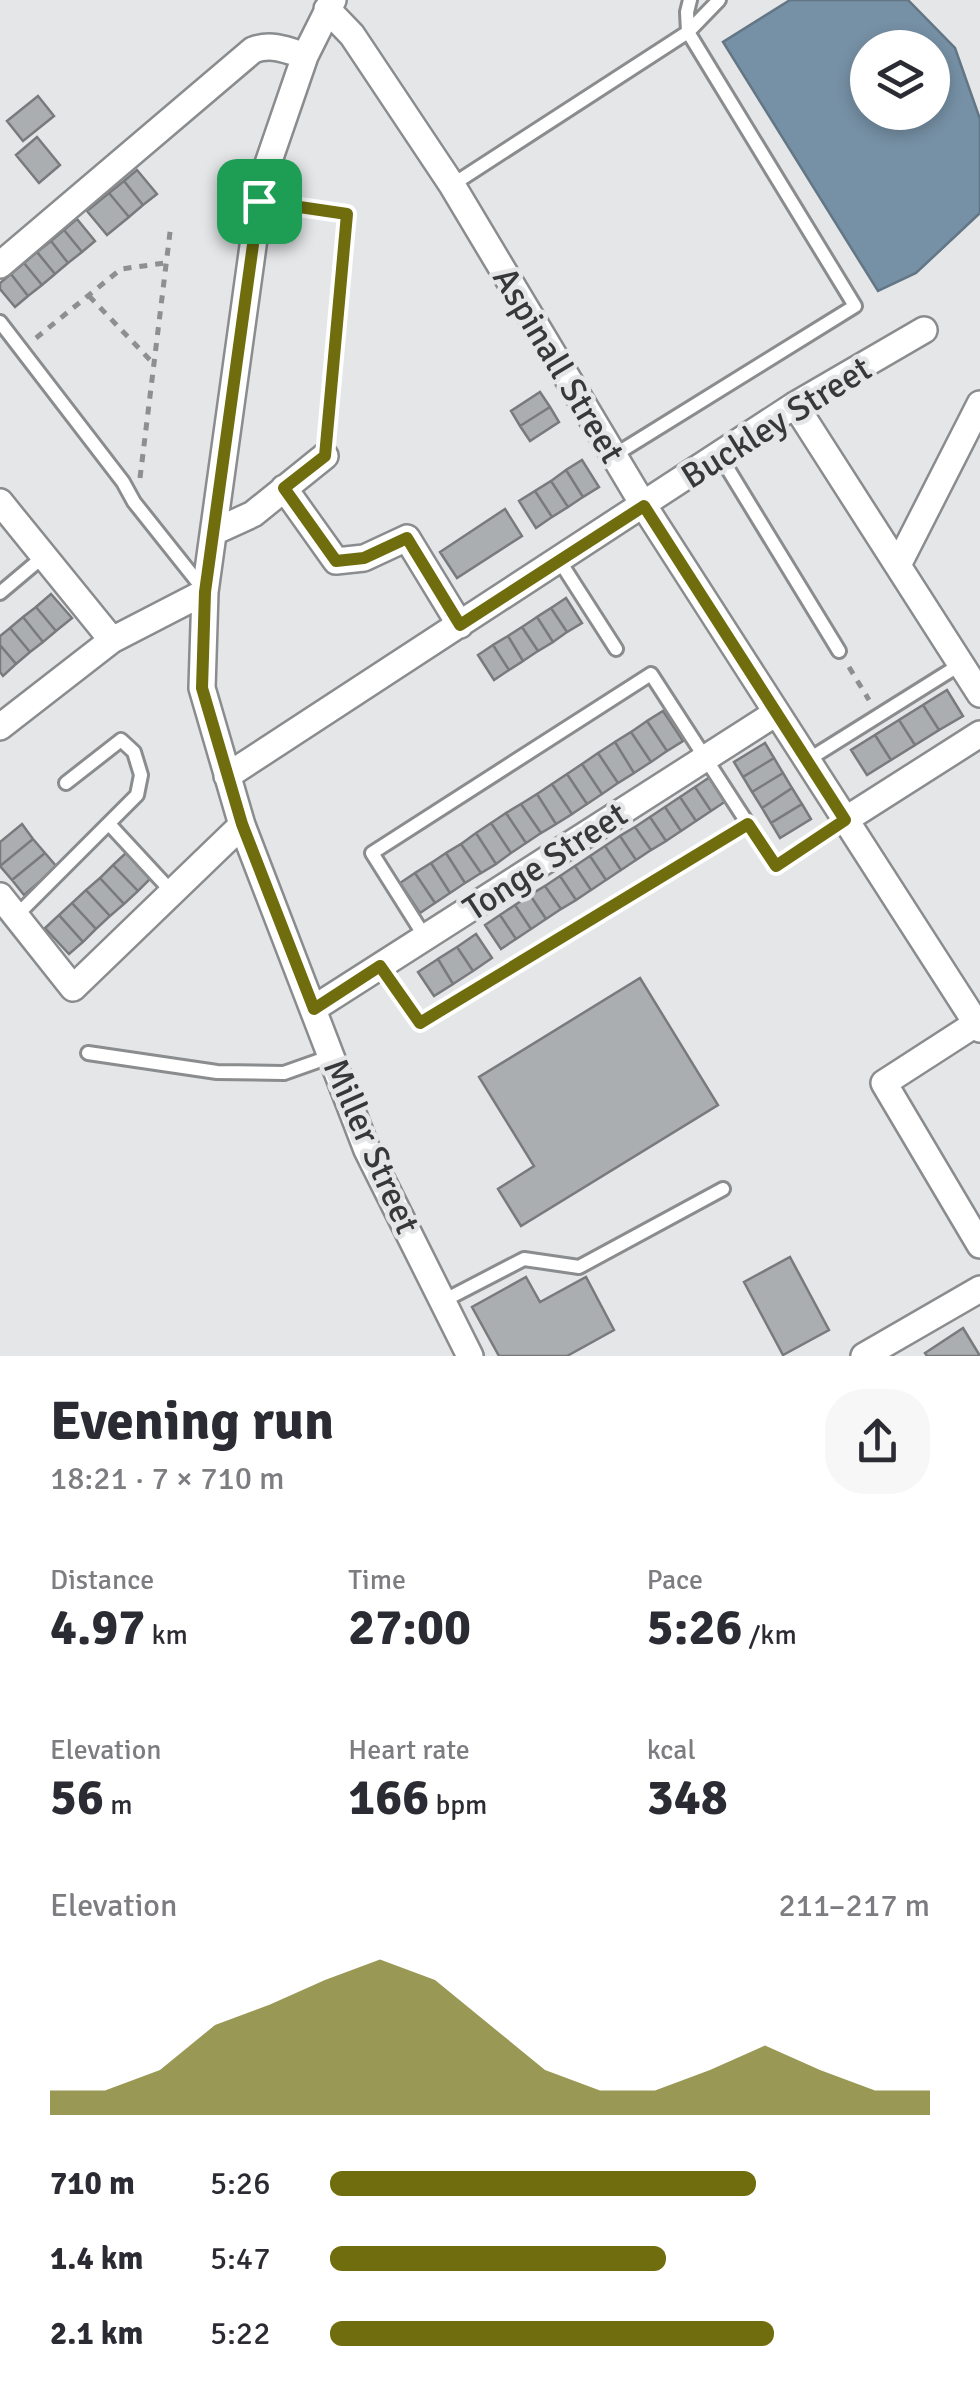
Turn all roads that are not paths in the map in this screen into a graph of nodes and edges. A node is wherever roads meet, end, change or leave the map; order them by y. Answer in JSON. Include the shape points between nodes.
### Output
{"nodes":[{"id":1,"x":690,"y":0,"type":"edge"},
{"id":2,"x":719,"y":0,"type":"edge"},
{"id":3,"x":330,"y":5,"type":"edge"},
{"id":4,"x":688,"y":32,"type":"junction"},
{"id":5,"x":305,"y":56,"type":"junction"},
{"id":6,"x":452,"y":185,"type":"junction"},
{"id":7,"x":259,"y":201,"type":"junction"},
{"id":8,"x":0,"y":265,"type":"edge"},
{"id":9,"x":0,"y":322,"type":"edge"},
{"id":10,"x":924,"y":330,"type":"dead end"},
{"id":11,"x":980,"y":404,"type":"edge"},
{"id":12,"x":795,"y":405,"type":"junction"},
{"id":13,"x":325,"y":456,"type":"joint"},
{"id":14,"x":613,"y":456,"type":"junction"},
{"id":15,"x":720,"y":456,"type":"junction"},
{"id":16,"x":284,"y":488,"type":"junction"},
{"id":17,"x":0,"y":502,"type":"edge"},
{"id":18,"x":644,"y":506,"type":"junction"},
{"id":19,"x":214,"y":532,"type":"junction"},
{"id":20,"x":44,"y":556,"type":"junction"},
{"id":21,"x":560,"y":560,"type":"junction"},
{"id":22,"x":898,"y":565,"type":"junction"},
{"id":23,"x":0,"y":592,"type":"edge"},
{"id":24,"x":205,"y":592,"type":"junction"},
{"id":25,"x":460,"y":625,"type":"junction"},
{"id":26,"x":112,"y":640,"type":"junction"},
{"id":27,"x":616,"y":648,"type":"dead end"},
{"id":28,"x":840,"y":652,"type":"road end"},
{"id":29,"x":962,"y":664,"type":"junction"},
{"id":30,"x":980,"y":694,"type":"edge"},
{"id":31,"x":776,"y":713,"type":"junction"},
{"id":32,"x":0,"y":726,"type":"edge"},
{"id":33,"x":980,"y":734,"type":"edge"},
{"id":34,"x":705,"y":758,"type":"junction"},
{"id":35,"x":806,"y":761,"type":"junction"},
{"id":36,"x":227,"y":776,"type":"junction"},
{"id":37,"x":66,"y":783,"type":"dead end"},
{"id":38,"x":845,"y":820,"type":"junction"},
{"id":39,"x":242,"y":824,"type":"junction"},
{"id":40,"x":748,"y":824,"type":"junction"},
{"id":41,"x":110,"y":825,"type":"junction"},
{"id":42,"x":172,"y":892,"type":"junction"},
{"id":43,"x":8,"y":906,"type":"edge"},
{"id":44,"x":425,"y":937,"type":"junction"},
{"id":45,"x":380,"y":966,"type":"junction"},
{"id":46,"x":314,"y":1009,"type":"junction"},
{"id":47,"x":979,"y":1024,"type":"edge"},
{"id":48,"x":88,"y":1053,"type":"dead end"},
{"id":49,"x":332,"y":1056,"type":"junction"},
{"id":50,"x":723,"y":1189,"type":"dead end"},
{"id":51,"x":980,"y":1245,"type":"edge"},
{"id":52,"x":980,"y":1289,"type":"edge"},
{"id":53,"x":442,"y":1301,"type":"junction"},
{"id":54,"x":470,"y":1356,"type":"edge"},
{"id":55,"x":864,"y":1356,"type":"edge"}],
"edges":[{"from":1,"to":4,"type":"lane"},
{"from":2,"to":4,"type":"lane"},
{"from":3,"to":5,"type":"street","name":"Miller Street"},
{"from":3,"to":6,"type":"street","name":"Aspinall Street"},
{"from":4,"to":6,"type":"lane"},
{"from":4,"to":14,"type":"lane","via":[[856,306]]},
{"from":5,"to":7,"type":"street","name":"Miller Street"},
{"from":5,"to":8,"type":"street","via":[[265,46],[253,50]]},
{"from":6,"to":14,"type":"street","name":"Aspinall Street"},
{"from":7,"to":13,"type":"lane","via":[[347,214]]},
{"from":7,"to":19,"type":"street","name":"Miller Street"},
{"from":9,"to":24,"type":"lane"},
{"from":10,"to":12,"type":"street","name":"Buckley Street"},
{"from":11,"to":22,"type":"street"},
{"from":12,"to":15,"type":"street","name":"Buckley Street"},
{"from":12,"to":22,"type":"street"},
{"from":13,"to":16,"type":"street"},
{"from":14,"to":18,"type":"street","name":"Aspinall Street"},
{"from":15,"to":18,"type":"street","name":"Buckley Street"},
{"from":15,"to":28,"type":"lane"},
{"from":16,"to":19,"type":"street","via":[[253,514]]},
{"from":16,"to":25,"type":"street","via":[[336,561],[364,558],[407,538]]},
{"from":17,"to":20,"type":"street"},
{"from":18,"to":21,"type":"street","name":"Buckley Street"},
{"from":18,"to":31,"type":"street","name":"Aspinall Street"},
{"from":19,"to":24,"type":"street","name":"Miller Street"},
{"from":20,"to":23,"type":"lane"},
{"from":20,"to":26,"type":"street"},
{"from":21,"to":25,"type":"street","name":"Buckley Street"},
{"from":21,"to":27,"type":"lane"},
{"from":22,"to":29,"type":"street"},
{"from":24,"to":26,"type":"street"},
{"from":24,"to":36,"type":"street","name":"Miller Street","via":[[202,688]]},
{"from":25,"to":36,"type":"street","name":"Buckley Street"},
{"from":26,"to":32,"type":"street"},
{"from":29,"to":30,"type":"street"},
{"from":29,"to":35,"type":"lane"},
{"from":31,"to":34,"type":"street","name":"Tonge Street"},
{"from":31,"to":35,"type":"street","name":"Aspinall Street"},
{"from":33,"to":38,"type":"street"},
{"from":34,"to":40,"type":"lane"},
{"from":34,"to":44,"type":"street","name":"Tonge Street"},
{"from":34,"to":44,"type":"lane","via":[[651,674],[372,852]]},
{"from":35,"to":38,"type":"street","name":"Aspinall Street"},
{"from":36,"to":39,"type":"street","name":"Miller Street"},
{"from":37,"to":41,"type":"lane","via":[[126,741],[142,784]]},
{"from":38,"to":40,"type":"lane","via":[[776,866]]},
{"from":38,"to":47,"type":"street","name":"Aspinall Street"},
{"from":39,"to":42,"type":"street"},
{"from":39,"to":46,"type":"street","name":"Miller Street"},
{"from":40,"to":45,"type":"lane","via":[[420,1023]]},
{"from":41,"to":42,"type":"lane"},
{"from":41,"to":43,"type":"lane"},
{"from":42,"to":43,"type":"street","via":[[72,988]]},
{"from":44,"to":45,"type":"street","name":"Tonge Street"},
{"from":45,"to":46,"type":"street","name":"Tonge Street"},
{"from":46,"to":49,"type":"street","name":"Miller Street"},
{"from":47,"to":51,"type":"street","via":[[884,1083]]},
{"from":48,"to":49,"type":"lane","via":[[217,1072],[284,1074]]},
{"from":49,"to":53,"type":"street","name":"Miller Street","via":[[367,1150]]},
{"from":50,"to":53,"type":"lane","via":[[578,1268],[524,1259]]},
{"from":52,"to":55,"type":"street"},
{"from":53,"to":54,"type":"street","name":"Miller Street"}]}
